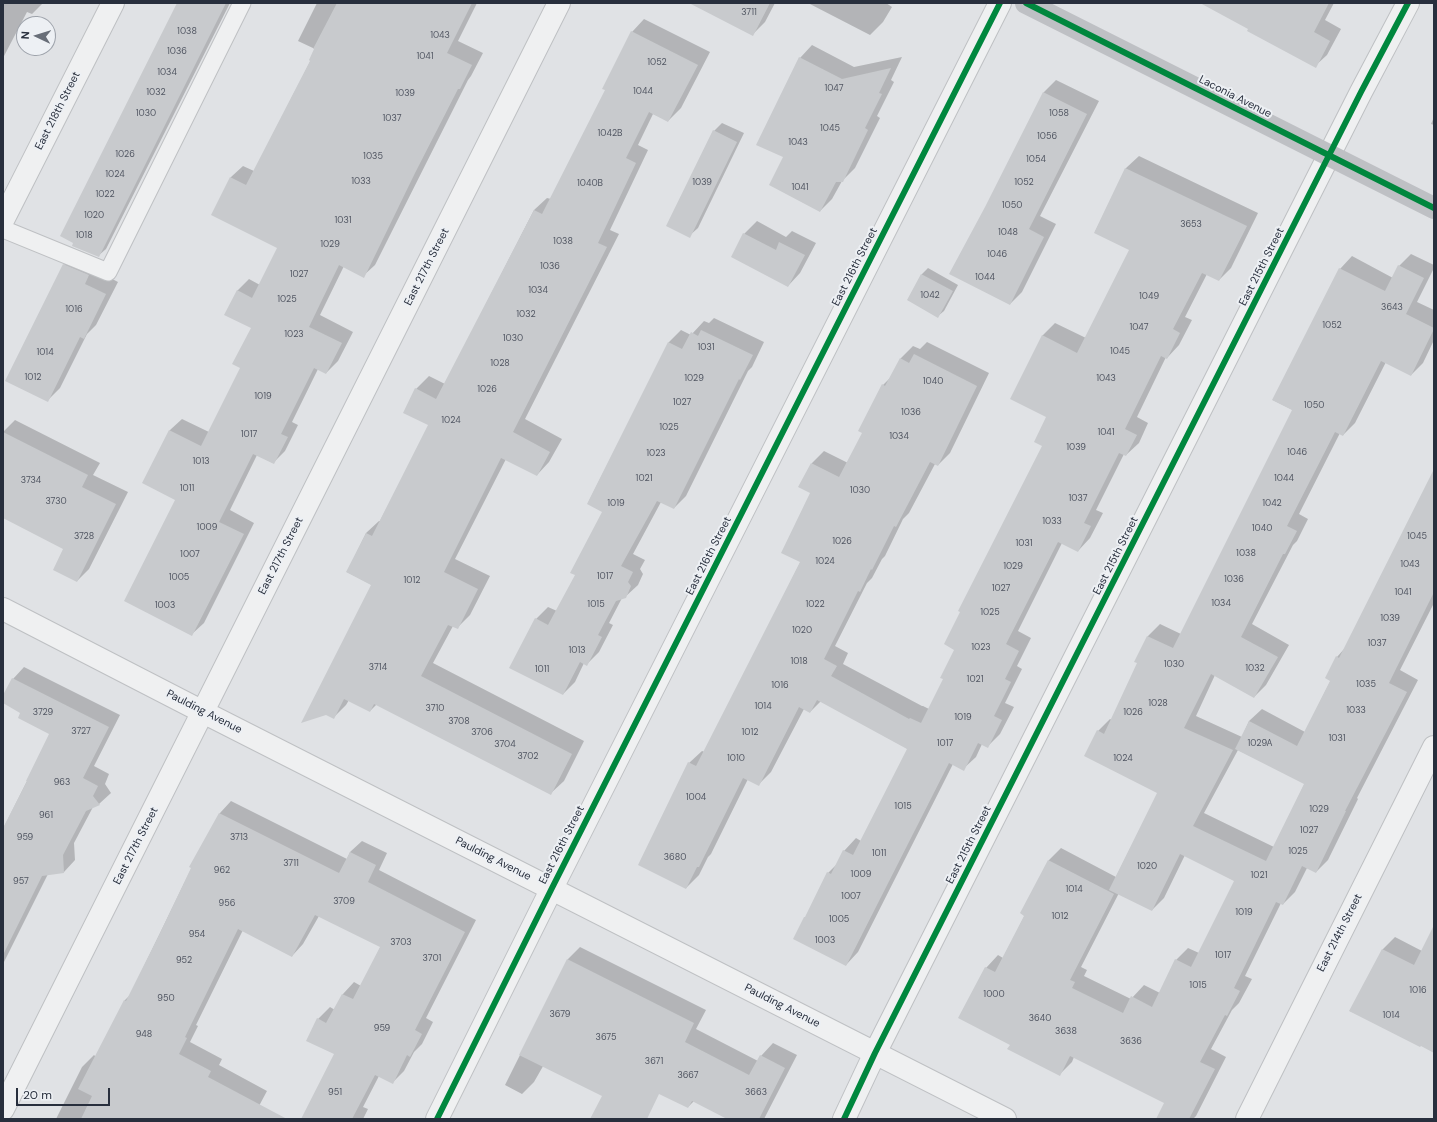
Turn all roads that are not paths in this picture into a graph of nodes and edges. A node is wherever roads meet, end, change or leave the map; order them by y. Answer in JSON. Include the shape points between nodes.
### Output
{"nodes":[{"id":1,"x":112,"y":3,"type":"edge"},
{"id":2,"x":242,"y":3,"type":"edge"},
{"id":3,"x":559,"y":3,"type":"edge"},
{"id":4,"x":1000,"y":3,"type":"edge"},
{"id":5,"x":1026,"y":3,"type":"edge"},
{"id":6,"x":1408,"y":3,"type":"edge"},
{"id":7,"x":1329,"y":156,"type":"junction"},
{"id":8,"x":1434,"y":208,"type":"edge"},
{"id":9,"x":3,"y":220,"type":"edge"},
{"id":10,"x":3,"y":229,"type":"edge"},
{"id":11,"x":3,"y":609,"type":"edge"},
{"id":12,"x":203,"y":712,"type":"junction"},
{"id":13,"x":1434,"y":747,"type":"edge"},
{"id":14,"x":552,"y":888,"type":"junction"},
{"id":15,"x":875,"y":1053,"type":"junction"},
{"id":16,"x":3,"y":1109,"type":"edge"},
{"id":17,"x":436,"y":1119,"type":"edge"},
{"id":18,"x":844,"y":1119,"type":"edge"},
{"id":19,"x":1005,"y":1119,"type":"edge"},
{"id":20,"x":1247,"y":1119,"type":"edge"}],
"edges":[{"from":1,"to":9,"type":"street","name":"East 218th Street"},
{"from":2,"to":10,"type":"lane","via":[[108,272]]},
{"from":3,"to":12,"type":"street","name":"East 217th Street"},
{"from":4,"to":14,"type":"street","name":"East 216th Street"},
{"from":5,"to":7,"type":"street","name":"Laconia Avenue"},
{"from":6,"to":7,"type":"street","name":"East 215th Street"},
{"from":7,"to":8,"type":"street","name":"Laconia Avenue"},
{"from":7,"to":15,"type":"street","name":"East 215th Street"},
{"from":11,"to":12,"type":"street","name":"Paulding Avenue"},
{"from":12,"to":14,"type":"street","name":"Paulding Avenue"},
{"from":12,"to":16,"type":"street","name":"East 217th Street"},
{"from":13,"to":20,"type":"street","name":"East 214th Street"},
{"from":14,"to":15,"type":"street","name":"Paulding Avenue"},
{"from":14,"to":17,"type":"street","name":"East 216th Street"},
{"from":15,"to":18,"type":"street","name":"East 215th Street"},
{"from":15,"to":19,"type":"street","name":"Paulding Avenue"}]}
